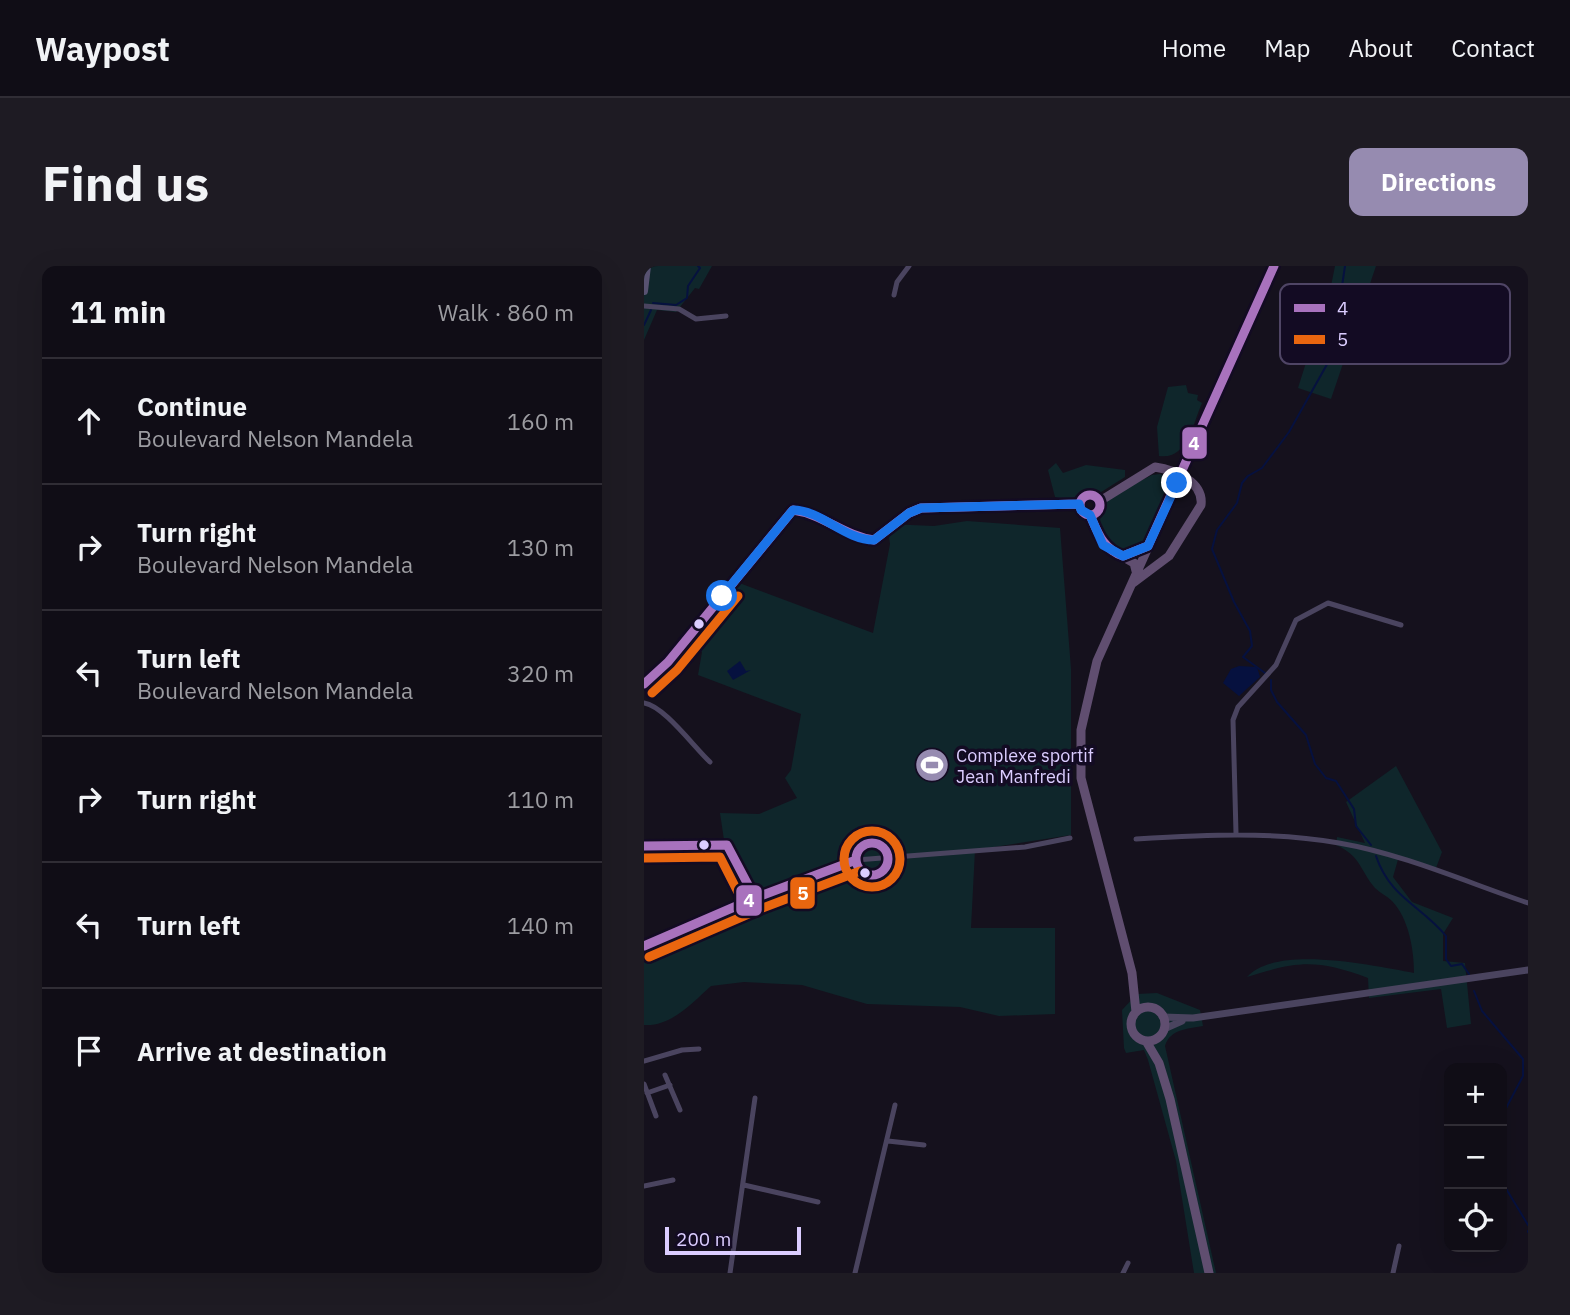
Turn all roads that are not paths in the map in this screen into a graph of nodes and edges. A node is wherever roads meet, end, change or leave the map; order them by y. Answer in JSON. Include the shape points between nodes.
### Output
{"nodes":[{"id":1,"x":647,"y":266,"type":"edge"},
{"id":2,"x":909,"y":266,"type":"edge"},
{"id":3,"x":1274,"y":266,"type":"edge"},
{"id":4,"x":644,"y":291,"type":"edge"},
{"id":5,"x":894,"y":295,"type":"dead end"},
{"id":6,"x":644,"y":306,"type":"edge"},
{"id":7,"x":726,"y":316,"type":"dead end"},
{"id":8,"x":1100,"y":501,"type":"junction"},
{"id":9,"x":1079,"y":504,"type":"junction"},
{"id":10,"x":1090,"y":515,"type":"junction"},
{"id":11,"x":1148,"y":546,"type":"junction"},
{"id":12,"x":1123,"y":556,"type":"junction"},
{"id":13,"x":1163,"y":562,"type":"junction"},
{"id":14,"x":1136,"y":571,"type":"junction"},
{"id":15,"x":1130,"y":587,"type":"junction"},
{"id":16,"x":1401,"y":625,"type":"dead end"},
{"id":17,"x":644,"y":684,"type":"edge"},
{"id":18,"x":644,"y":703,"type":"edge"},
{"id":19,"x":710,"y":762,"type":"dead end"},
{"id":20,"x":1236,"y":833,"type":"junction"},
{"id":21,"x":1070,"y":838,"type":"dead end"},
{"id":22,"x":1136,"y":839,"type":"dead end"},
{"id":23,"x":644,"y":846,"type":"edge"},
{"id":24,"x":887,"y":858,"type":"junction"},
{"id":25,"x":856,"y":860,"type":"junction"},
{"id":26,"x":755,"y":898,"type":"junction"},
{"id":27,"x":1528,"y":903,"type":"edge"},
{"id":28,"x":644,"y":946,"type":"edge"},
{"id":29,"x":1528,"y":970,"type":"edge"},
{"id":30,"x":1132,"y":973,"type":"junction"},
{"id":31,"x":1148,"y":1007,"type":"junction"},
{"id":32,"x":1136,"y":1012,"type":"junction"},
{"id":33,"x":1163,"y":1017,"type":"junction"},
{"id":34,"x":1193,"y":1018,"type":"junction"},
{"id":35,"x":1164,"y":1029,"type":"junction"},
{"id":36,"x":1157,"y":1038,"type":"junction"},
{"id":37,"x":1146,"y":1041,"type":"junction"},
{"id":38,"x":699,"y":1049,"type":"dead end"},
{"id":39,"x":644,"y":1061,"type":"edge"},
{"id":40,"x":1159,"y":1063,"type":"junction"},
{"id":41,"x":665,"y":1075,"type":"dead end"},
{"id":42,"x":644,"y":1084,"type":"edge"},
{"id":43,"x":670,"y":1085,"type":"junction"},
{"id":44,"x":647,"y":1093,"type":"junction"},
{"id":45,"x":755,"y":1098,"type":"dead end"},
{"id":46,"x":895,"y":1105,"type":"dead end"},
{"id":47,"x":680,"y":1110,"type":"dead end"},
{"id":48,"x":656,"y":1116,"type":"dead end"},
{"id":49,"x":888,"y":1141,"type":"junction"},
{"id":50,"x":924,"y":1145,"type":"dead end"},
{"id":51,"x":673,"y":1180,"type":"dead end"},
{"id":52,"x":744,"y":1185,"type":"junction"},
{"id":53,"x":644,"y":1186,"type":"edge"},
{"id":54,"x":818,"y":1202,"type":"dead end"},
{"id":55,"x":1399,"y":1246,"type":"dead end"},
{"id":56,"x":1128,"y":1263,"type":"dead end"},
{"id":57,"x":730,"y":1273,"type":"edge"},
{"id":58,"x":855,"y":1273,"type":"edge"},
{"id":59,"x":1123,"y":1273,"type":"edge"},
{"id":60,"x":1209,"y":1273,"type":"edge"},
{"id":61,"x":1393,"y":1273,"type":"edge"}],
"edges":[{"from":1,"to":4,"type":"main road"},
{"from":2,"to":5,"type":"street"},
{"from":3,"to":11,"type":"main road","bridge":true},
{"from":6,"to":7,"type":"street","via":[[679,309],[696,319]]},
{"from":8,"to":9,"type":"main road","via":[[1088,494]]},
{"from":8,"to":10,"type":"main road","via":[[1099,510]]},
{"from":8,"to":13,"type":"main road","via":[[1155,467],[1198,485],[1201,505]]},
{"from":9,"to":10,"type":"main road"},
{"from":9,"to":17,"type":"street","via":[[921,508],[874,540],[852,536],[793,510],[668,662]]},
{"from":10,"to":12,"type":"main road","via":[[1103,545]]},
{"from":11,"to":12,"type":"main road"},
{"from":11,"to":13,"type":"main road","via":[[1150,558]]},
{"from":11,"to":14,"type":"main road"},
{"from":12,"to":14,"type":"main road"},
{"from":13,"to":15,"type":"main road"},
{"from":14,"to":15,"type":"main road"},
{"from":15,"to":30,"type":"main road","via":[[1089,686],[1080,753],[1087,807]]},
{"from":16,"to":20,"type":"street","via":[[1328,603],[1296,620],[1276,665],[1233,720]]},
{"from":18,"to":19,"type":"street","via":[[664,712]]},
{"from":20,"to":22,"type":"street"},
{"from":20,"to":27,"type":"street","via":[[1337,842],[1376,851]]},
{"from":21,"to":24,"type":"street","via":[[1025,847]]},
{"from":23,"to":26,"type":"street","via":[[727,845]]},
{"from":24,"to":25,"type":"street"},
{"from":24,"to":25,"type":"street","via":[[883,848],[868,844],[859,850]]},
{"from":24,"to":25,"type":"street","via":[[885,867],[873,875],[860,869]]},
{"from":25,"to":26,"type":"street"},
{"from":26,"to":28,"type":"street"},
{"from":29,"to":34,"type":"street"},
{"from":30,"to":31,"type":"main road"},
{"from":30,"to":32,"type":"main road"},
{"from":31,"to":32,"type":"main road"},
{"from":31,"to":33,"type":"main road"},
{"from":32,"to":37,"type":"main road","via":[[1131,1028]]},
{"from":33,"to":34,"type":"street"},
{"from":33,"to":35,"type":"main road"},
{"from":34,"to":35,"type":"street"},
{"from":35,"to":36,"type":"main road"},
{"from":36,"to":37,"type":"main road"},
{"from":36,"to":40,"type":"main road"},
{"from":37,"to":40,"type":"main road"},
{"from":38,"to":39,"type":"street"},
{"from":40,"to":60,"type":"main road"},
{"from":41,"to":43,"type":"street"},
{"from":42,"to":44,"type":"street"},
{"from":43,"to":44,"type":"street"},
{"from":43,"to":47,"type":"street"},
{"from":44,"to":48,"type":"street"},
{"from":45,"to":52,"type":"street"},
{"from":46,"to":49,"type":"street"},
{"from":49,"to":50,"type":"street"},
{"from":49,"to":58,"type":"street"},
{"from":51,"to":53,"type":"street"},
{"from":52,"to":54,"type":"street"},
{"from":52,"to":57,"type":"street"},
{"from":55,"to":61,"type":"street"},
{"from":56,"to":59,"type":"street"}]}
